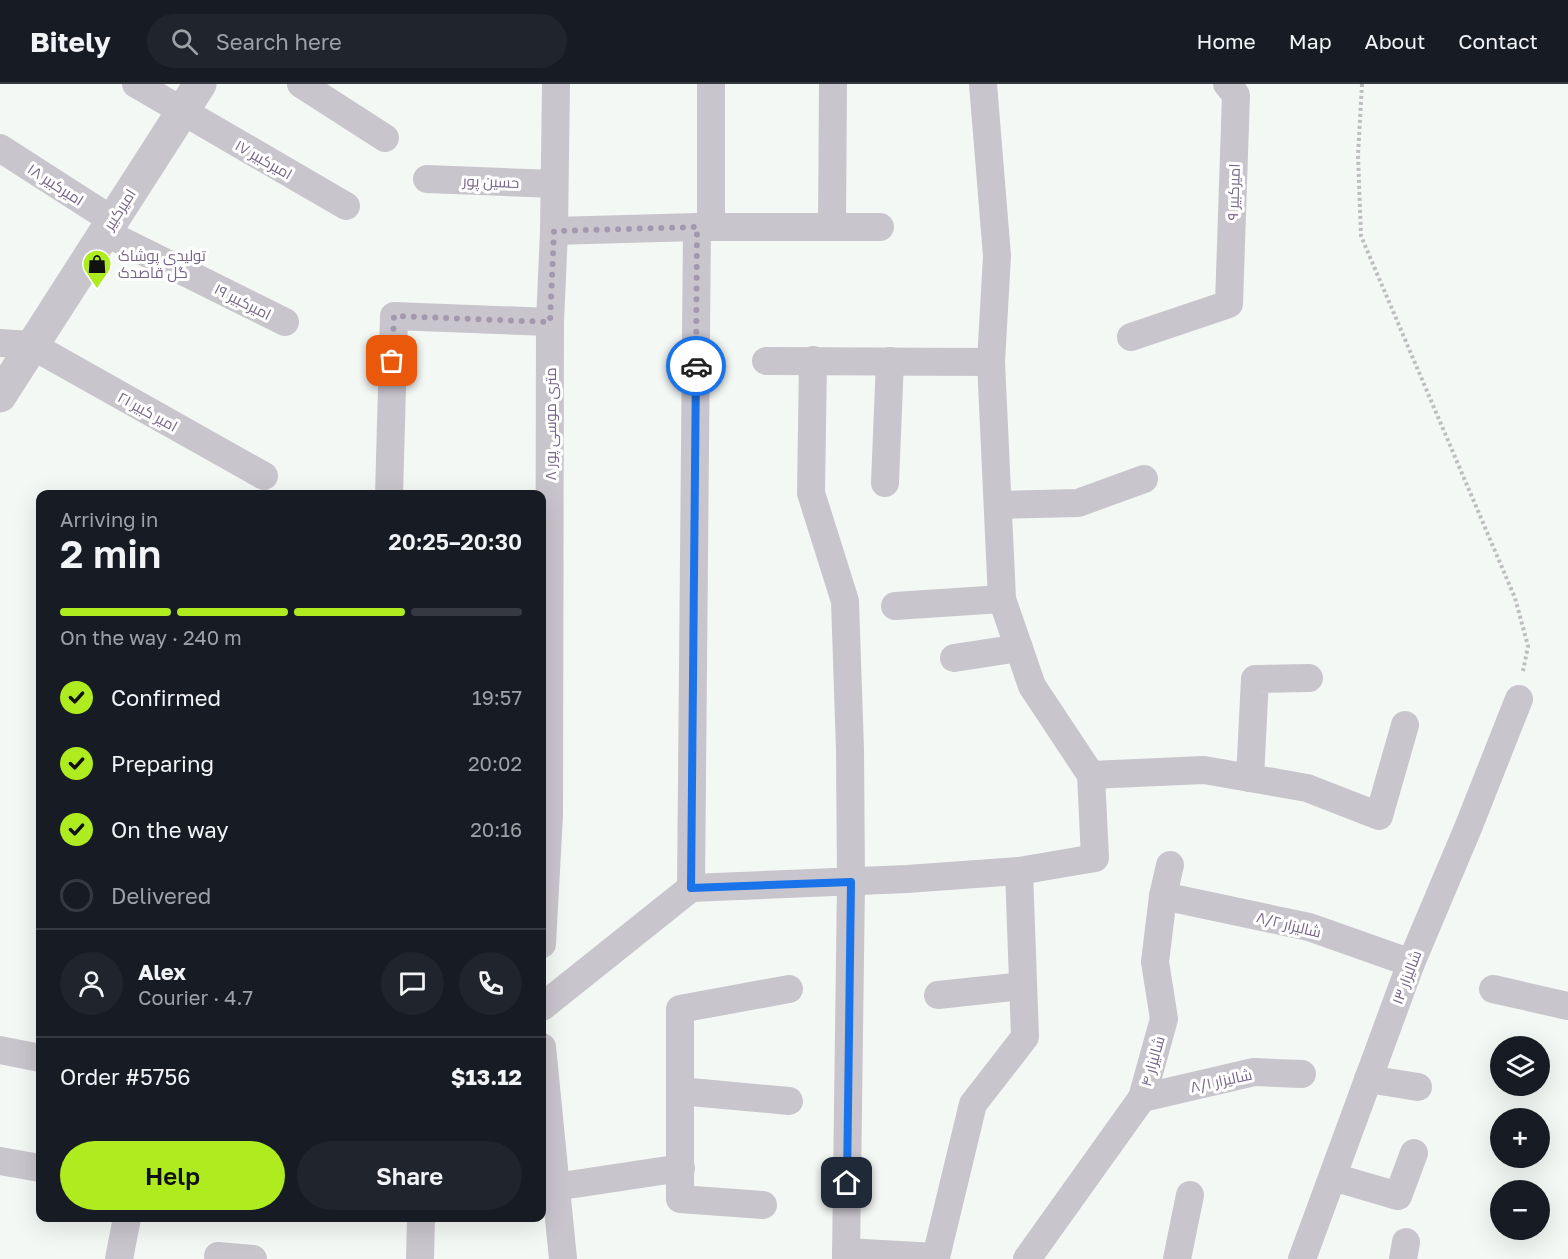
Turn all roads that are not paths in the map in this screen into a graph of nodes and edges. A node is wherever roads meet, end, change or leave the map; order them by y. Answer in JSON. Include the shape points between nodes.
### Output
{"nodes":[{"id":1,"x":136,"y":84,"type":"edge"},
{"id":2,"x":200,"y":84,"type":"edge"},
{"id":3,"x":301,"y":84,"type":"edge"},
{"id":4,"x":556,"y":84,"type":"edge"},
{"id":5,"x":711,"y":84,"type":"edge"},
{"id":6,"x":833,"y":84,"type":"edge"},
{"id":7,"x":982,"y":84,"type":"edge"},
{"id":8,"x":1227,"y":84,"type":"edge"},
{"id":9,"x":182,"y":112,"type":"junction"},
{"id":10,"x":385,"y":138,"type":"dead end"},
{"id":11,"x":0,"y":148,"type":"edge"},
{"id":12,"x":427,"y":179,"type":"dead end"},
{"id":13,"x":554,"y":184,"type":"junction"},
{"id":14,"x":346,"y":206,"type":"dead end"},
{"id":15,"x":108,"y":226,"type":"junction"},
{"id":16,"x":832,"y":226,"type":"junction"},
{"id":17,"x":880,"y":226,"type":"dead end"},
{"id":18,"x":704,"y":227,"type":"junction"},
{"id":19,"x":554,"y":231,"type":"junction"},
{"id":20,"x":285,"y":322,"type":"dead end"},
{"id":21,"x":550,"y":322,"type":"junction"},
{"id":22,"x":1131,"y":337,"type":"dead end"},
{"id":23,"x":16,"y":344,"type":"edge"},
{"id":24,"x":813,"y":360,"type":"junction"},
{"id":25,"x":766,"y":361,"type":"dead end"},
{"id":26,"x":891,"y":361,"type":"junction"},
{"id":27,"x":991,"y":362,"type":"junction"},
{"id":28,"x":0,"y":396,"type":"edge"},
{"id":29,"x":264,"y":477,"type":"dead end"},
{"id":30,"x":1144,"y":479,"type":"dead end"},
{"id":31,"x":885,"y":483,"type":"dead end"},
{"id":32,"x":389,"y":490,"type":"edge"},
{"id":33,"x":998,"y":505,"type":"junction"},
{"id":34,"x":1002,"y":599,"type":"junction"},
{"id":35,"x":895,"y":606,"type":"dead end"},
{"id":36,"x":1019,"y":648,"type":"junction"},
{"id":37,"x":954,"y":658,"type":"dead end"},
{"id":38,"x":1309,"y":678,"type":"dead end"},
{"id":39,"x":1519,"y":699,"type":"road end"},
{"id":40,"x":546,"y":716,"type":"edge"},
{"id":41,"x":1405,"y":725,"type":"dead end"},
{"id":42,"x":1091,"y":775,"type":"junction"},
{"id":43,"x":1250,"y":778,"type":"junction"},
{"id":44,"x":1170,"y":865,"type":"dead end"},
{"id":45,"x":1019,"y":871,"type":"junction"},
{"id":46,"x":851,"y":882,"type":"junction"},
{"id":47,"x":691,"y":888,"type":"junction"},
{"id":48,"x":1163,"y":896,"type":"junction"},
{"id":49,"x":1411,"y":963,"type":"junction"},
{"id":50,"x":1023,"y":986,"type":"junction"},
{"id":51,"x":789,"y":989,"type":"dead end"},
{"id":52,"x":1493,"y":989,"type":"dead end"},
{"id":53,"x":938,"y":994,"type":"dead end"},
{"id":54,"x":546,"y":1004,"type":"edge"},
{"id":55,"x":1568,"y":1005,"type":"edge"},
{"id":56,"x":0,"y":1050,"type":"edge"},
{"id":57,"x":36,"y":1057,"type":"edge"},
{"id":58,"x":1302,"y":1074,"type":"dead end"},
{"id":59,"x":1368,"y":1079,"type":"junction"},
{"id":60,"x":1418,"y":1087,"type":"dead end"},
{"id":61,"x":546,"y":1090,"type":"edge"},
{"id":62,"x":680,"y":1091,"type":"junction"},
{"id":63,"x":1142,"y":1098,"type":"junction"},
{"id":64,"x":789,"y":1101,"type":"dead end"},
{"id":65,"x":1414,"y":1153,"type":"dead end"},
{"id":66,"x":0,"y":1161,"type":"edge"},
{"id":67,"x":36,"y":1167,"type":"edge"},
{"id":68,"x":681,"y":1168,"type":"junction"},
{"id":69,"x":1333,"y":1177,"type":"junction"},
{"id":70,"x":555,"y":1187,"type":"junction"},
{"id":71,"x":1190,"y":1195,"type":"dead end"},
{"id":72,"x":763,"y":1205,"type":"dead end"},
{"id":73,"x":126,"y":1222,"type":"edge"},
{"id":74,"x":421,"y":1222,"type":"edge"},
{"id":75,"x":218,"y":1256,"type":"dead end"},
{"id":76,"x":846,"y":1256,"type":"edge"},
{"id":77,"x":119,"y":1259,"type":"edge"},
{"id":78,"x":253,"y":1259,"type":"edge"},
{"id":79,"x":420,"y":1259,"type":"edge"},
{"id":80,"x":562,"y":1259,"type":"edge"},
{"id":81,"x":1027,"y":1259,"type":"edge"},
{"id":82,"x":1177,"y":1259,"type":"edge"},
{"id":83,"x":1302,"y":1259,"type":"edge"}],
"edges":[{"from":1,"to":9,"type":"street","name":"امیرکبیر ۱۷"},
{"from":2,"to":9,"type":"street","name":"امیرکبیر"},
{"from":3,"to":10,"type":"street"},
{"from":4,"to":13,"type":"street","name":"۸ متری موسی پور"},
{"from":5,"to":18,"type":"street"},
{"from":6,"to":16,"type":"street"},
{"from":7,"to":27,"type":"street","via":[[997,256]]},
{"from":8,"to":22,"type":"street","name":"امیرکبیر ۹","via":[[1236,95],[1229,304]]},
{"from":9,"to":14,"type":"street","name":"امیرکبیر ۱۷"},
{"from":9,"to":15,"type":"street","name":"امیرکبیر"},
{"from":11,"to":15,"type":"street","name":"امیرکبیر ۱۸"},
{"from":12,"to":13,"type":"street","name":"حسین پور"},
{"from":13,"to":19,"type":"street","name":"۸ متری موسی پور"},
{"from":15,"to":20,"type":"street","name":"امیرکبیر ۱۹"},
{"from":15,"to":23,"type":"street","name":"امیرکبیر"},
{"from":16,"to":17,"type":"street"},
{"from":16,"to":18,"type":"street"},
{"from":18,"to":19,"type":"street"},
{"from":18,"to":47,"type":"street"},
{"from":19,"to":21,"type":"street","name":"۸ متری موسی پور"},
{"from":21,"to":32,"type":"street","via":[[394,316]]},
{"from":21,"to":40,"type":"street","name":"۸ متری موسی پور"},
{"from":23,"to":28,"type":"street","name":"امیرکبیر"},
{"from":23,"to":29,"type":"street","name":"امیر کبیر ۲۱"},
{"from":24,"to":25,"type":"street"},
{"from":24,"to":26,"type":"street"},
{"from":24,"to":46,"type":"street","via":[[811,493],[845,601]]},
{"from":26,"to":27,"type":"street"},
{"from":26,"to":31,"type":"street"},
{"from":27,"to":33,"type":"street"},
{"from":30,"to":33,"type":"street","via":[[1078,503]]},
{"from":33,"to":34,"type":"street"},
{"from":34,"to":35,"type":"street"},
{"from":34,"to":36,"type":"street"},
{"from":36,"to":37,"type":"street"},
{"from":36,"to":42,"type":"street","via":[[1032,686]]},
{"from":38,"to":43,"type":"street","via":[[1255,679]]},
{"from":39,"to":49,"type":"street","name":"شالیزار ۱۳"},
{"from":41,"to":43,"type":"street","via":[[1379,816],[1307,788]]},
{"from":42,"to":43,"type":"street","via":[[1204,770]]},
{"from":42,"to":45,"type":"street","via":[[1095,858]]},
{"from":44,"to":48,"type":"street","name":"شالیزار ۴"},
{"from":45,"to":46,"type":"street"},
{"from":45,"to":50,"type":"street"},
{"from":46,"to":47,"type":"street"},
{"from":46,"to":76,"type":"street"},
{"from":47,"to":54,"type":"street"},
{"from":48,"to":49,"type":"street","name":"شالیزار ۸/۲","via":[[1309,927]]},
{"from":48,"to":63,"type":"street","name":"شالیزار ۴","via":[[1155,962],[1164,1018]]},
{"from":49,"to":59,"type":"street","name":"شالیزار ۱۳"},
{"from":50,"to":53,"type":"street"},
{"from":50,"to":76,"type":"street","via":[[1025,1036],[973,1104],[936,1257]]},
{"from":51,"to":62,"type":"street","via":[[680,1009]]},
{"from":52,"to":55,"type":"street"},
{"from":56,"to":57,"type":"street"},
{"from":58,"to":63,"type":"street","name":"شالیزار ۸/۱","via":[[1254,1072]]},
{"from":59,"to":60,"type":"street"},
{"from":59,"to":69,"type":"street","name":"شالیزار ۱۳"},
{"from":61,"to":70,"type":"street"},
{"from":62,"to":64,"type":"street"},
{"from":62,"to":68,"type":"street"},
{"from":63,"to":81,"type":"street","name":"شالیزار ۴"},
{"from":65,"to":69,"type":"street","via":[[1398,1196]]},
{"from":66,"to":67,"type":"street"},
{"from":68,"to":70,"type":"street"},
{"from":68,"to":72,"type":"street","via":[[680,1199]]},
{"from":69,"to":83,"type":"street","name":"شالیزار ۱۳"},
{"from":70,"to":80,"type":"street"},
{"from":71,"to":82,"type":"street"},
{"from":73,"to":77,"type":"street"},
{"from":74,"to":79,"type":"street"},
{"from":75,"to":78,"type":"street"}]}
